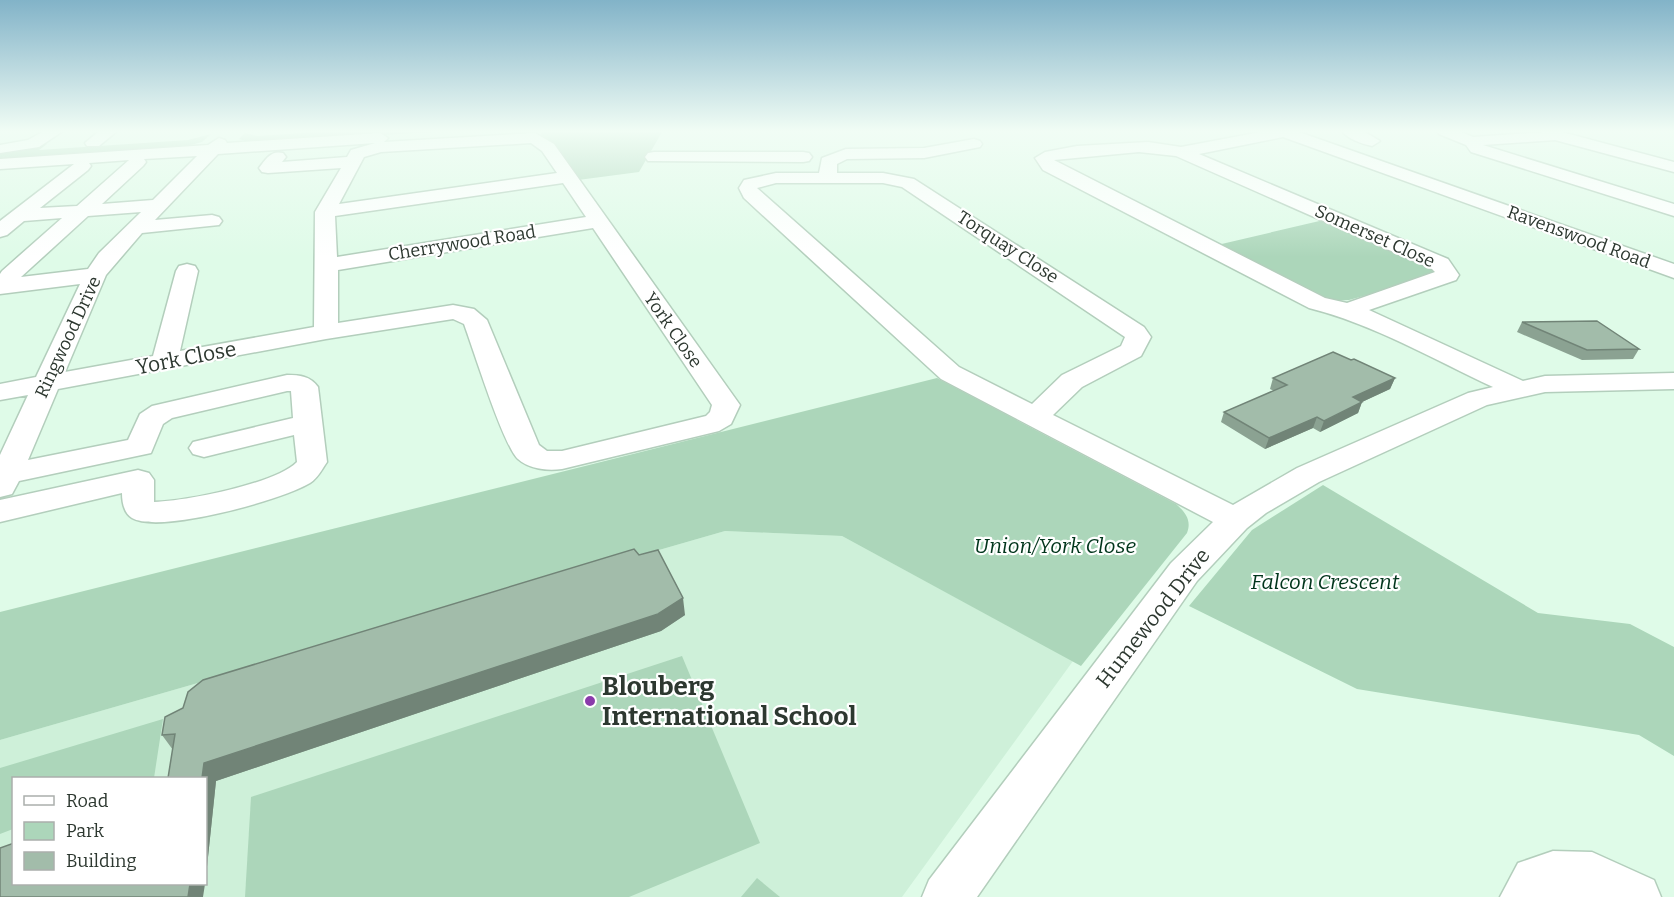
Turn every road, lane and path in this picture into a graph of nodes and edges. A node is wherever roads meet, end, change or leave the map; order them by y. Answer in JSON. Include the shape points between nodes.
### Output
{"nodes":[{"id":1,"x":73,"y":173,"type":"edge"},
{"id":2,"x":125,"y":173,"type":"edge"},
{"id":3,"x":190,"y":173,"type":"edge"},
{"id":4,"x":345,"y":173,"type":"edge"},
{"id":5,"x":564,"y":173,"type":"edge"},
{"id":6,"x":741,"y":173,"type":"edge"},
{"id":7,"x":828,"y":173,"type":"edge"},
{"id":8,"x":1062,"y":173,"type":"edge"},
{"id":9,"x":1229,"y":173,"type":"edge"},
{"id":10,"x":1399,"y":173,"type":"edge"},
{"id":11,"x":1554,"y":173,"type":"edge"},
{"id":12,"x":567,"y":177,"type":"junction"},
{"id":13,"x":828,"y":178,"type":"junction"},
{"id":14,"x":752,"y":182,"type":"junction"},
{"id":15,"x":228,"y":204,"type":"dead end"},
{"id":16,"x":158,"y":205,"type":"junction"},
{"id":17,"x":1674,"y":210,"type":"edge"},
{"id":18,"x":83,"y":211,"type":"junction"},
{"id":19,"x":325,"y":212,"type":"junction"},
{"id":20,"x":19,"y":216,"type":"junction"},
{"id":21,"x":213,"y":221,"type":"junction"},
{"id":22,"x":597,"y":221,"type":"junction"},
{"id":23,"x":136,"y":228,"type":"junction"},
{"id":24,"x":0,"y":231,"type":"edge"},
{"id":25,"x":202,"y":243,"type":"dead end"},
{"id":26,"x":327,"y":265,"type":"junction"},
{"id":27,"x":187,"y":271,"type":"dead end"},
{"id":28,"x":1674,"y":271,"type":"edge"},
{"id":29,"x":95,"y":275,"type":"junction"},
{"id":30,"x":5,"y":282,"type":"edge"},
{"id":31,"x":1350,"y":311,"type":"junction"},
{"id":32,"x":326,"y":332,"type":"junction"},
{"id":33,"x":164,"y":363,"type":"junction"},
{"id":34,"x":1674,"y":381,"type":"edge"},
{"id":35,"x":46,"y":384,"type":"junction"},
{"id":36,"x":1518,"y":390,"type":"junction"},
{"id":37,"x":0,"y":392,"type":"edge"},
{"id":38,"x":1035,"y":416,"type":"junction"},
{"id":39,"x":309,"y":423,"type":"junction"},
{"id":40,"x":140,"y":447,"type":"junction"},
{"id":41,"x":204,"y":447,"type":"dead end"},
{"id":42,"x":138,"y":480,"type":"junction"},
{"id":43,"x":4,"y":482,"type":"edge"},
{"id":44,"x":0,"y":511,"type":"edge"},
{"id":45,"x":1235,"y":520,"type":"junction"},
{"id":46,"x":947,"y":897,"type":"edge"},
{"id":47,"x":1525,"y":897,"type":"edge"},
{"id":48,"x":1636,"y":897,"type":"edge"}],
"edges":[{"from":1,"to":20,"type":"street"},
{"from":2,"to":18,"type":"street"},
{"from":3,"to":16,"type":"street","name":"Ringwood Drive"},
{"from":4,"to":19,"type":"street"},
{"from":5,"to":12,"type":"street","name":"York Close"},
{"from":6,"to":14,"type":"street"},
{"from":7,"to":13,"type":"street"},
{"from":8,"to":31,"type":"street","name":"Somerset Close","via":[[1317,303]]},
{"from":9,"to":31,"type":"street","name":"Somerset Close","via":[[1440,264],[1448,275]]},
{"from":10,"to":28,"type":"street","name":"Ravenswood Road"},
{"from":11,"to":17,"type":"street"},
{"from":12,"to":19,"type":"street"},
{"from":12,"to":22,"type":"street","name":"York Close"},
{"from":13,"to":14,"type":"street","name":"Torquay Close"},
{"from":13,"to":38,"type":"street","name":"Torquay Close","via":[[883,178],[915,186],[1135,332],[1138,338],[1132,351],[1072,381]]},
{"from":14,"to":38,"type":"street","via":[[748,188],[751,194],[950,373]]},
{"from":15,"to":21,"type":"street"},
{"from":16,"to":18,"type":"street"},
{"from":16,"to":23,"type":"street","name":"Ringwood Drive"},
{"from":18,"to":20,"type":"street"},
{"from":18,"to":30,"type":"street"},
{"from":19,"to":26,"type":"street"},
{"from":20,"to":24,"type":"street"},
{"from":21,"to":23,"type":"street"},
{"from":21,"to":25,"type":"street"},
{"from":22,"to":26,"type":"street","name":"Cherrywood Road"},
{"from":22,"to":32,"type":"street","name":"York Close","via":[[726,405],[717,422],[562,460],[541,460],[525,449],[471,317],[444,313]]},
{"from":23,"to":29,"type":"street","name":"Ringwood Drive"},
{"from":26,"to":32,"type":"street"},
{"from":27,"to":33,"type":"street"},
{"from":29,"to":30,"type":"street"},
{"from":29,"to":35,"type":"street","name":"Ringwood Drive"},
{"from":31,"to":36,"type":"street","name":"Somerset Close"},
{"from":32,"to":33,"type":"street","name":"York Close"},
{"from":33,"to":35,"type":"street","name":"York Close"},
{"from":34,"to":36,"type":"street","name":"Humewood Drive","via":[[1579,382]]},
{"from":35,"to":37,"type":"street","name":"York Close"},
{"from":35,"to":43,"type":"street","name":"Ringwood Drive"},
{"from":36,"to":45,"type":"street","name":"Humewood Drive","via":[[1461,405],[1333,463]]},
{"from":38,"to":45,"type":"street"},
{"from":39,"to":40,"type":"street","via":[[304,387],[287,383],[158,414],[150,420]]},
{"from":39,"to":41,"type":"street"},
{"from":39,"to":42,"type":"street","via":[[312,462],[301,475],[279,485],[195,507],[154,513],[141,509]]},
{"from":40,"to":42,"type":"street"},
{"from":40,"to":43,"type":"street"},
{"from":42,"to":44,"type":"street"},
{"from":45,"to":46,"type":"street","name":"Humewood Drive","via":[[1184,573]]},
{"from":47,"to":48,"type":"street","via":[[1535,880],[1553,874],[1592,876]]}]}
